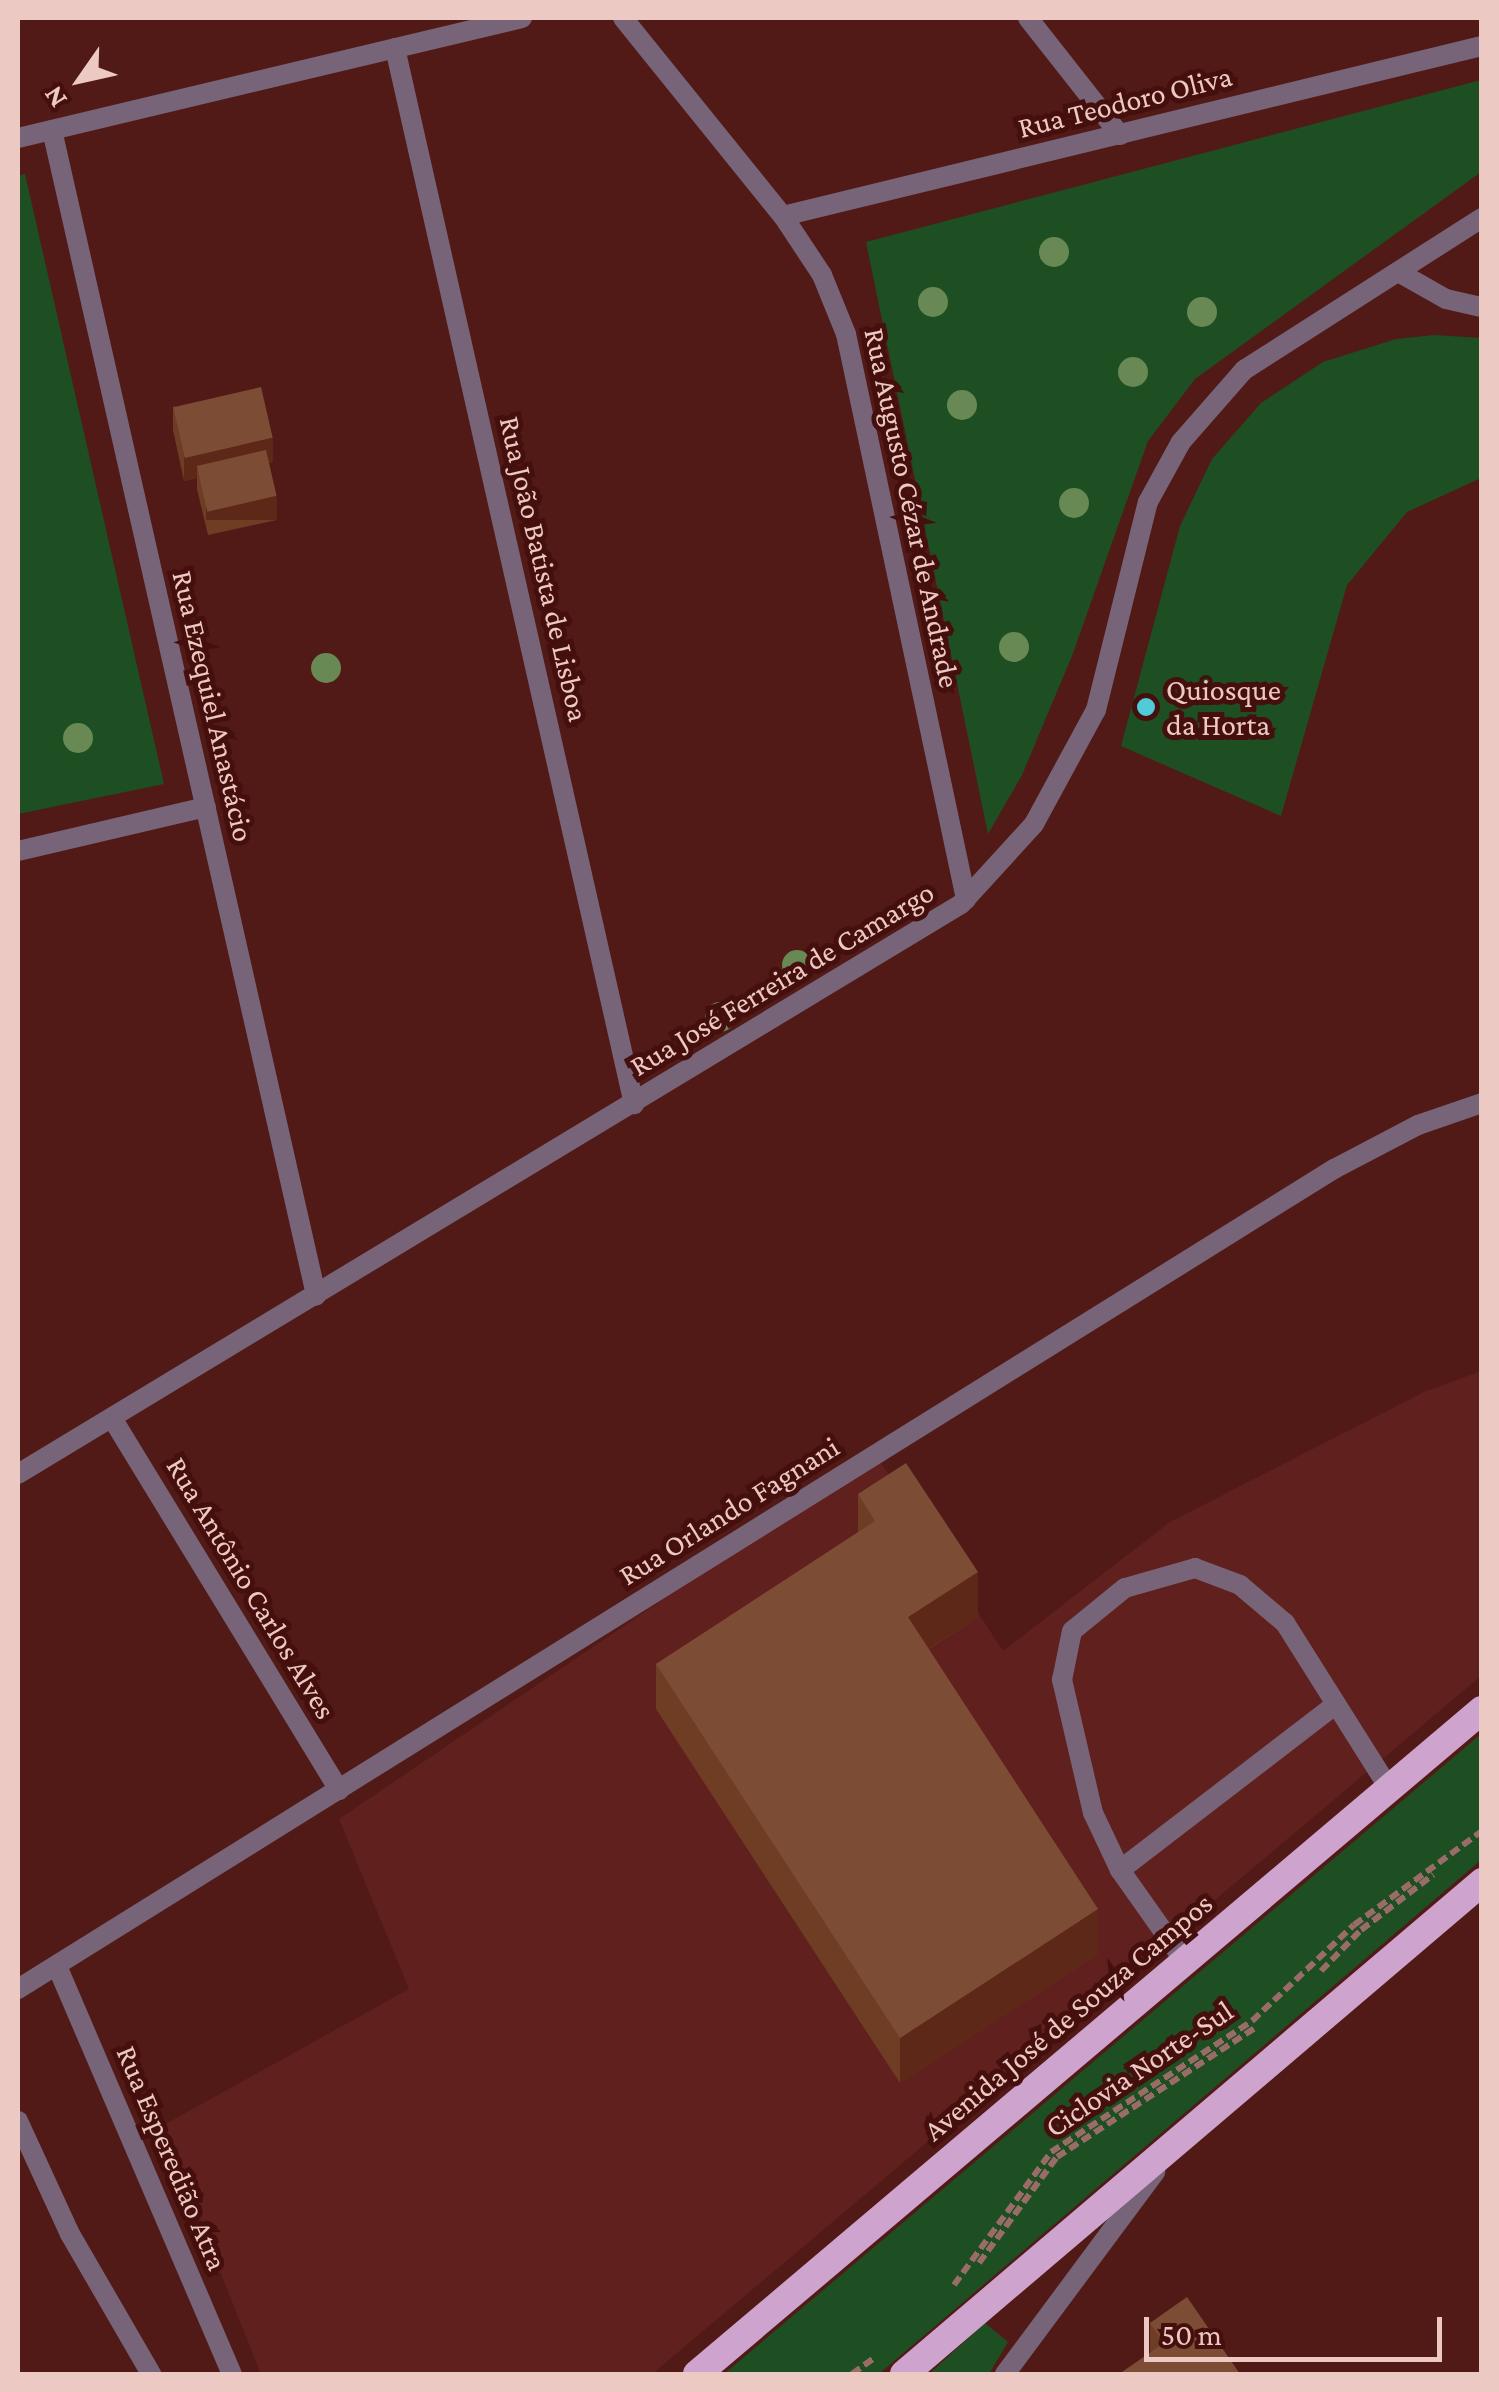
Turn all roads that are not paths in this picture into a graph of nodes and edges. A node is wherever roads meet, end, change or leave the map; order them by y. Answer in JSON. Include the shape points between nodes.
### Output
{"nodes":[{"id":1,"x":522,"y":18,"type":"edge"},
{"id":2,"x":622,"y":18,"type":"edge"},
{"id":3,"x":1028,"y":18,"type":"edge"},
{"id":4,"x":1482,"y":46,"type":"edge"},
{"id":5,"x":395,"y":48,"type":"junction"},
{"id":6,"x":52,"y":130,"type":"junction"},
{"id":7,"x":1120,"y":135,"type":"junction"},
{"id":8,"x":18,"y":138,"type":"edge"},
{"id":9,"x":783,"y":216,"type":"junction"},
{"id":10,"x":1482,"y":218,"type":"edge"},
{"id":11,"x":1400,"y":273,"type":"junction"},
{"id":12,"x":1482,"y":307,"type":"edge"},
{"id":13,"x":206,"y":807,"type":"junction"},
{"id":14,"x":18,"y":852,"type":"edge"},
{"id":15,"x":966,"y":899,"type":"junction"},
{"id":16,"x":1482,"y":1103,"type":"edge"},
{"id":17,"x":634,"y":1104,"type":"junction"},
{"id":18,"x":316,"y":1295,"type":"junction"},
{"id":19,"x":112,"y":1418,"type":"junction"},
{"id":20,"x":18,"y":1474,"type":"edge"},
{"id":21,"x":1336,"y":1704,"type":"junction"},
{"id":22,"x":1482,"y":1710,"type":"edge"},
{"id":23,"x":1389,"y":1788,"type":"junction"},
{"id":24,"x":338,"y":1790,"type":"junction"},
{"id":25,"x":1120,"y":1870,"type":"junction"},
{"id":26,"x":1482,"y":1882,"type":"edge"},
{"id":27,"x":1185,"y":1962,"type":"junction"},
{"id":28,"x":57,"y":1966,"type":"junction"},
{"id":29,"x":18,"y":1990,"type":"edge"},
{"id":30,"x":18,"y":2121,"type":"edge"},
{"id":31,"x":1185,"y":2134,"type":"junction"},
{"id":32,"x":891,"y":2361,"type":"edge"},
{"id":33,"x":151,"y":2374,"type":"edge"},
{"id":34,"x":232,"y":2374,"type":"edge"},
{"id":35,"x":697,"y":2374,"type":"edge"},
{"id":36,"x":1005,"y":2374,"type":"edge"}],
"edges":[{"from":1,"to":5,"type":"street"},
{"from":2,"to":9,"type":"street","name":"Rua Augusto Cézar de Andrade"},
{"from":3,"to":7,"type":"street"},
{"from":4,"to":7,"type":"street","name":"Rua Teodoro Oliva"},
{"from":5,"to":6,"type":"street"},
{"from":5,"to":17,"type":"street","name":"Rua João Batista de Lisboa"},
{"from":6,"to":8,"type":"street"},
{"from":6,"to":13,"type":"street","name":"Rua Ezequiel Anastácio"},
{"from":7,"to":9,"type":"street","name":"Rua Teodoro Oliva"},
{"from":9,"to":15,"type":"street","name":"Rua Augusto Cézar de Andrade","via":[[822,275],[846,334]]},
{"from":10,"to":11,"type":"street","name":"Rua José Ferreira de Camargo"},
{"from":11,"to":12,"type":"street","via":[[1446,299]]},
{"from":11,"to":15,"type":"street","name":"Rua José Ferreira de Camargo","via":[[1244,370],[1180,442],[1148,502],[1096,710],[1034,824]]},
{"from":13,"to":14,"type":"street"},
{"from":13,"to":18,"type":"street","name":"Rua Ezequiel Anastácio"},
{"from":15,"to":17,"type":"street","name":"Rua José Ferreira de Camargo"},
{"from":16,"to":24,"type":"street","name":"Rua Orlando Fagnani","via":[[1418,1125],[1334,1169]]},
{"from":17,"to":18,"type":"street","name":"Rua José Ferreira de Camargo"},
{"from":18,"to":19,"type":"street","name":"Rua José Ferreira de Camargo"},
{"from":19,"to":20,"type":"street","name":"Rua José Ferreira de Camargo"},
{"from":19,"to":24,"type":"street","name":"Rua Antônio Carlos Alves"},
{"from":21,"to":23,"type":"street"},
{"from":21,"to":25,"type":"street"},
{"from":21,"to":25,"type":"street","via":[[1285,1623],[1240,1585],[1195,1568],[1124,1588],[1072,1631],[1062,1680],[1092,1813]]},
{"from":22,"to":23,"type":"highway","name":"Avenida José de Souza Campos"},
{"from":23,"to":27,"type":"highway","name":"Avenida José de Souza Campos"},
{"from":24,"to":28,"type":"street","name":"Rua Orlando Fagnani"},
{"from":25,"to":27,"type":"street"},
{"from":26,"to":31,"type":"highway"},
{"from":27,"to":35,"type":"highway","name":"Avenida José de Souza Campos"},
{"from":28,"to":29,"type":"street","name":"Rua Orlando Fagnani"},
{"from":28,"to":34,"type":"street","name":"Rua Esperedião Atra"},
{"from":30,"to":33,"type":"street","via":[[70,2234]]},
{"from":31,"to":32,"type":"highway"},
{"from":31,"to":36,"type":"street"}]}
